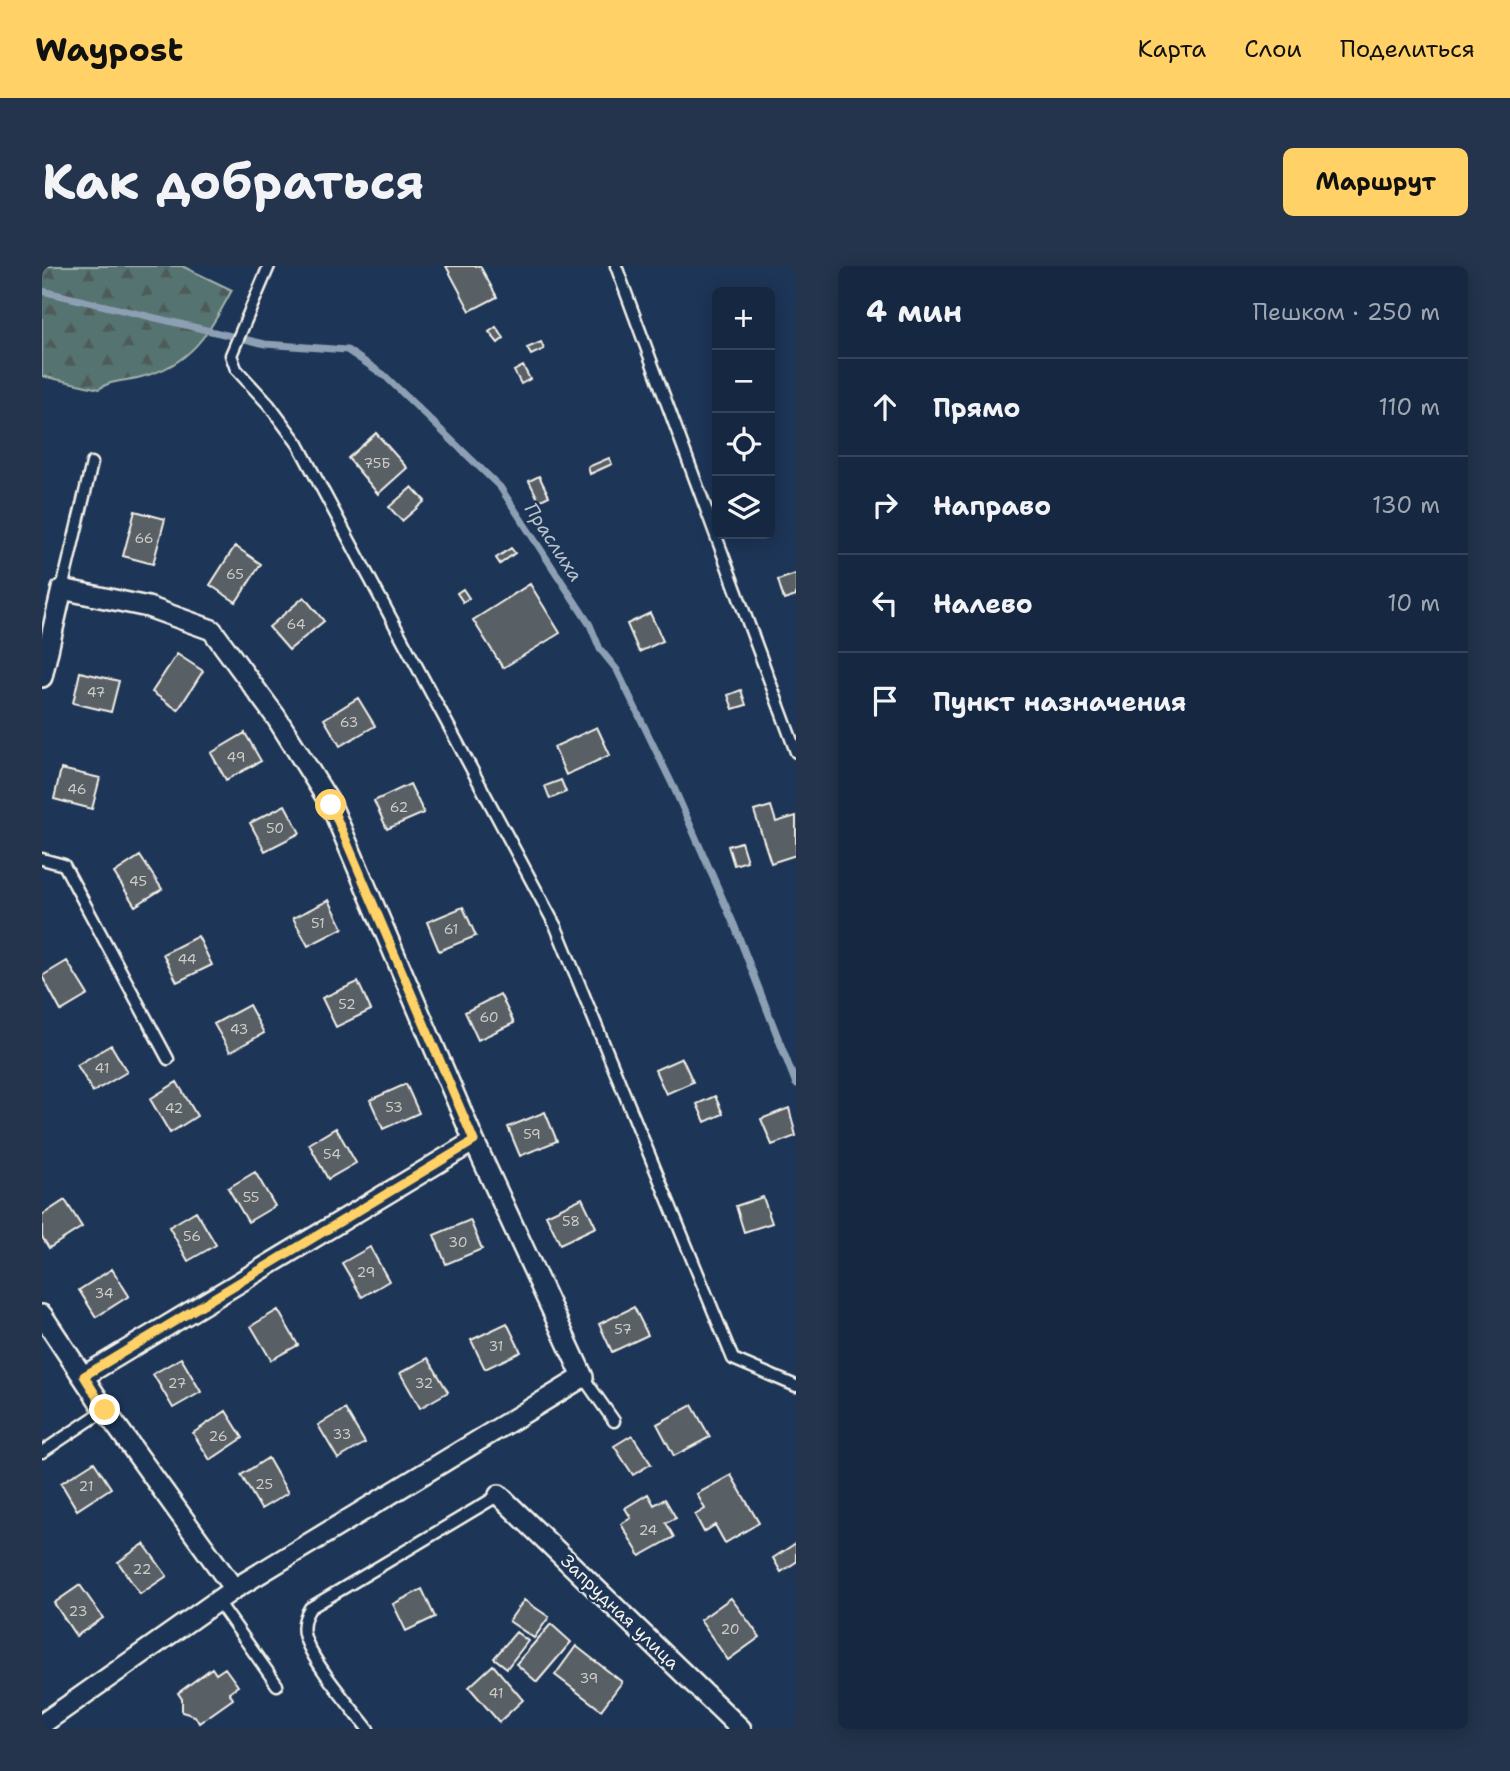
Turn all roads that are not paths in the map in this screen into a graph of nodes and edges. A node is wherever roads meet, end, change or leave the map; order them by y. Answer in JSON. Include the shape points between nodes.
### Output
{"nodes":[{"id":1,"x":269,"y":266,"type":"edge"},
{"id":2,"x":616,"y":266,"type":"edge"},
{"id":3,"x":92,"y":463,"type":"dead end"},
{"id":4,"x":62,"y":589,"type":"junction"},
{"id":5,"x":42,"y":677,"type":"edge"},
{"id":6,"x":796,"y":752,"type":"edge"},
{"id":7,"x":42,"y":859,"type":"edge"},
{"id":8,"x":168,"y":1059,"type":"dead end"},
{"id":9,"x":474,"y":1141,"type":"junction"},
{"id":10,"x":42,"y":1315,"type":"edge"},
{"id":11,"x":84,"y":1376,"type":"junction"},
{"id":12,"x":583,"y":1377,"type":"junction"},
{"id":13,"x":793,"y":1386,"type":"edge"},
{"id":14,"x":105,"y":1410,"type":"junction"},
{"id":15,"x":614,"y":1422,"type":"dead end"},
{"id":16,"x":42,"y":1452,"type":"edge"},
{"id":17,"x":499,"y":1494,"type":"joint"},
{"id":18,"x":225,"y":1595,"type":"junction"},
{"id":19,"x":277,"y":1685,"type":"dead end"},
{"id":20,"x":42,"y":1724,"type":"edge"},
{"id":21,"x":368,"y":1729,"type":"edge"},
{"id":22,"x":741,"y":1729,"type":"edge"}],
"edges":[{"from":1,"to":13,"type":"lane","via":[[231,355],[236,369],[298,444],[556,927],[733,1359]]},
{"from":2,"to":6,"type":"lane"},
{"from":3,"to":4,"type":"lane"},
{"from":4,"to":5,"type":"street"},
{"from":4,"to":9,"type":"street","via":[[148,607],[212,630],[276,717],[331,805]]},
{"from":7,"to":8,"type":"lane","via":[[64,865]]},
{"from":9,"to":11,"type":"street"},
{"from":9,"to":12,"type":"street"},
{"from":10,"to":11,"type":"street"},
{"from":11,"to":14,"type":"street"},
{"from":12,"to":15,"type":"lane"},
{"from":12,"to":18,"type":"street"},
{"from":14,"to":16,"type":"lane"},
{"from":14,"to":18,"type":"street"},
{"from":17,"to":21,"type":"lane","via":[[310,1608],[304,1626],[309,1645]]},
{"from":17,"to":22,"type":"street","name":"Запрудная улица"},
{"from":18,"to":19,"type":"lane"},
{"from":18,"to":20,"type":"street"}]}
